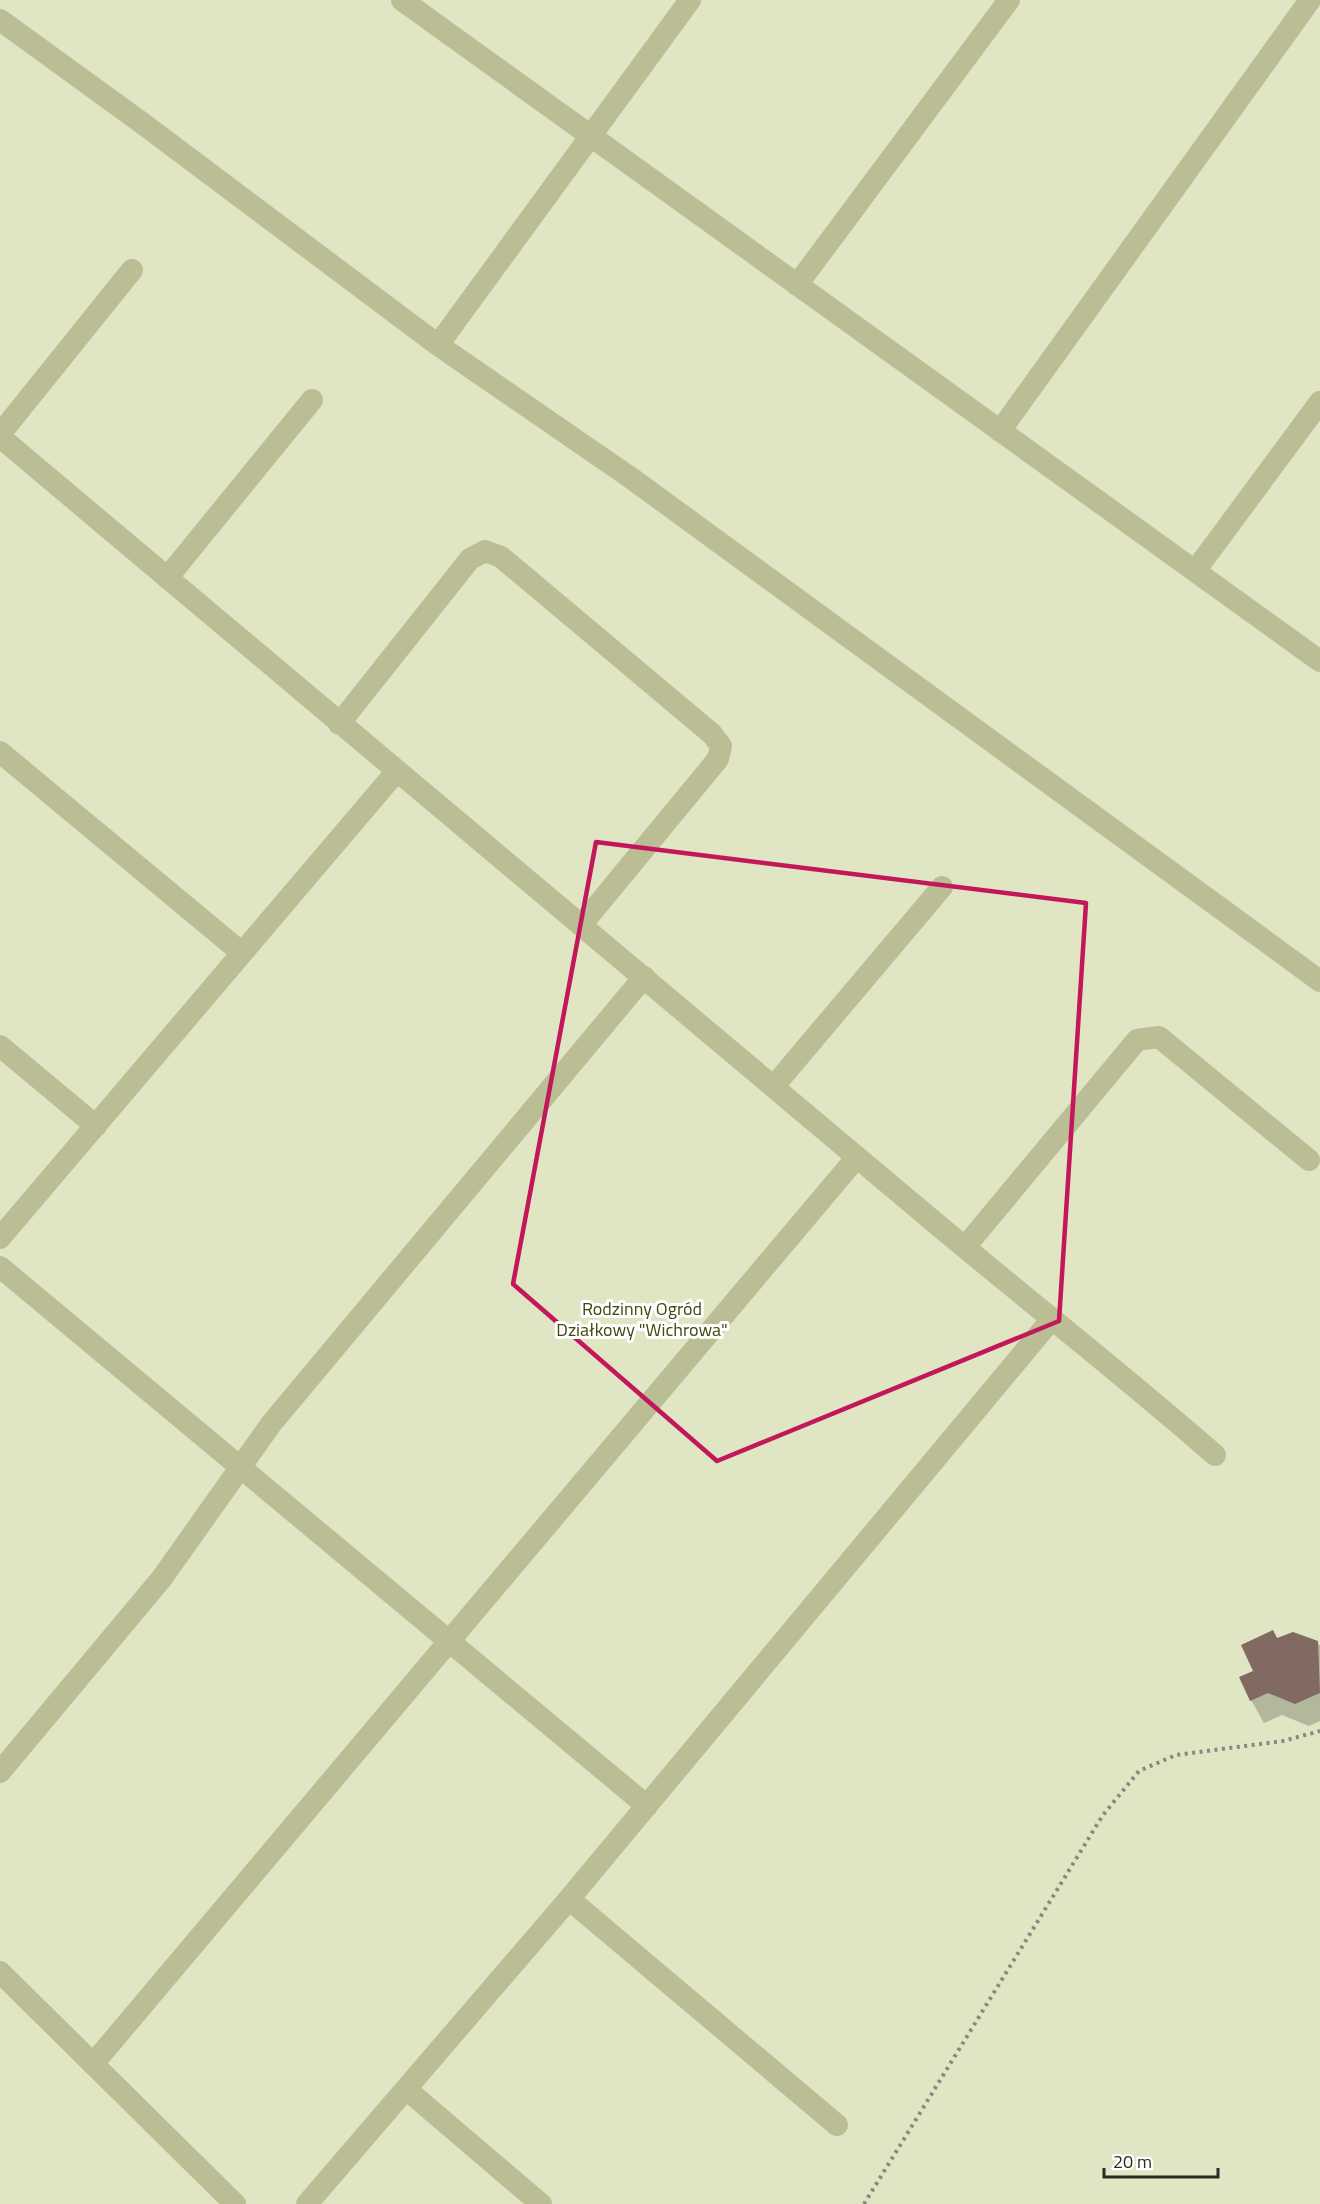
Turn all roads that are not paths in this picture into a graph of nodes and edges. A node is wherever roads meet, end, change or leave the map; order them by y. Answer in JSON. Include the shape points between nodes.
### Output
{"nodes":[{"id":1,"x":402,"y":0,"type":"edge"},
{"id":2,"x":690,"y":0,"type":"edge"},
{"id":3,"x":1009,"y":0,"type":"edge"},
{"id":4,"x":1310,"y":0,"type":"edge"},
{"id":5,"x":0,"y":20,"type":"edge"},
{"id":6,"x":591,"y":136,"type":"junction"},
{"id":7,"x":132,"y":270,"type":"dead end"},
{"id":8,"x":798,"y":285,"type":"junction"},
{"id":9,"x":438,"y":345,"type":"junction"},
{"id":10,"x":312,"y":400,"type":"dead end"},
{"id":11,"x":1320,"y":402,"type":"edge"},
{"id":12,"x":999,"y":430,"type":"junction"},
{"id":13,"x":0,"y":435,"type":"edge"},
{"id":14,"x":1195,"y":571,"type":"junction"},
{"id":15,"x":167,"y":578,"type":"junction"},
{"id":16,"x":1320,"y":661,"type":"edge"},
{"id":17,"x":339,"y":724,"type":"junction"},
{"id":18,"x":0,"y":752,"type":"edge"},
{"id":19,"x":396,"y":772,"type":"junction"},
{"id":20,"x":942,"y":887,"type":"dead end"},
{"id":21,"x":582,"y":924,"type":"junction"},
{"id":22,"x":242,"y":953,"type":"junction"},
{"id":23,"x":644,"y":977,"type":"junction"},
{"id":24,"x":1320,"y":981,"type":"edge"},
{"id":25,"x":0,"y":1046,"type":"edge"},
{"id":26,"x":774,"y":1086,"type":"junction"},
{"id":27,"x":96,"y":1126,"type":"junction"},
{"id":28,"x":857,"y":1157,"type":"junction"},
{"id":29,"x":1309,"y":1160,"type":"dead end"},
{"id":30,"x":0,"y":1238,"type":"edge"},
{"id":31,"x":965,"y":1248,"type":"junction"},
{"id":32,"x":0,"y":1267,"type":"edge"},
{"id":33,"x":1050,"y":1320,"type":"junction"},
{"id":34,"x":1215,"y":1455,"type":"dead end"},
{"id":35,"x":241,"y":1470,"type":"junction"},
{"id":36,"x":449,"y":1642,"type":"junction"},
{"id":37,"x":0,"y":1772,"type":"edge"},
{"id":38,"x":647,"y":1806,"type":"junction"},
{"id":39,"x":569,"y":1899,"type":"junction"},
{"id":40,"x":0,"y":1972,"type":"edge"},
{"id":41,"x":93,"y":2064,"type":"junction"},
{"id":42,"x":406,"y":2089,"type":"junction"},
{"id":43,"x":837,"y":2125,"type":"dead end"},
{"id":44,"x":235,"y":2204,"type":"edge"},
{"id":45,"x":307,"y":2204,"type":"edge"},
{"id":46,"x":541,"y":2204,"type":"edge"}],
"edges":[{"from":1,"to":6,"type":"lane"},
{"from":2,"to":6,"type":"lane"},
{"from":3,"to":8,"type":"lane"},
{"from":4,"to":12,"type":"lane"},
{"from":5,"to":9,"type":"lane"},
{"from":6,"to":8,"type":"lane"},
{"from":6,"to":9,"type":"lane"},
{"from":7,"to":13,"type":"lane"},
{"from":8,"to":12,"type":"lane"},
{"from":9,"to":24,"type":"lane","via":[[632,478]]},
{"from":10,"to":15,"type":"lane"},
{"from":11,"to":14,"type":"lane"},
{"from":12,"to":14,"type":"lane"},
{"from":13,"to":15,"type":"lane"},
{"from":14,"to":16,"type":"lane"},
{"from":15,"to":17,"type":"lane"},
{"from":17,"to":19,"type":"lane"},
{"from":17,"to":21,"type":"lane","via":[[470,559],[485,552],[501,557],[712,734],[721,746],[718,759]]},
{"from":18,"to":22,"type":"lane"},
{"from":19,"to":21,"type":"lane"},
{"from":19,"to":22,"type":"lane"},
{"from":20,"to":26,"type":"lane"},
{"from":21,"to":23,"type":"lane"},
{"from":22,"to":27,"type":"lane"},
{"from":23,"to":26,"type":"lane"},
{"from":23,"to":35,"type":"lane","via":[[271,1424]]},
{"from":25,"to":27,"type":"lane"},
{"from":26,"to":28,"type":"lane"},
{"from":27,"to":30,"type":"lane"},
{"from":28,"to":31,"type":"lane"},
{"from":28,"to":36,"type":"lane"},
{"from":29,"to":31,"type":"lane","via":[[1159,1037],[1137,1040]]},
{"from":31,"to":33,"type":"lane"},
{"from":32,"to":35,"type":"lane"},
{"from":33,"to":34,"type":"lane"},
{"from":33,"to":38,"type":"lane"},
{"from":35,"to":36,"type":"lane"},
{"from":35,"to":37,"type":"lane","via":[[162,1578]]},
{"from":36,"to":38,"type":"lane"},
{"from":36,"to":41,"type":"lane"},
{"from":38,"to":39,"type":"lane"},
{"from":39,"to":42,"type":"lane"},
{"from":39,"to":43,"type":"lane"},
{"from":40,"to":41,"type":"lane"},
{"from":41,"to":44,"type":"lane"},
{"from":42,"to":45,"type":"lane"},
{"from":42,"to":46,"type":"lane"}]}
